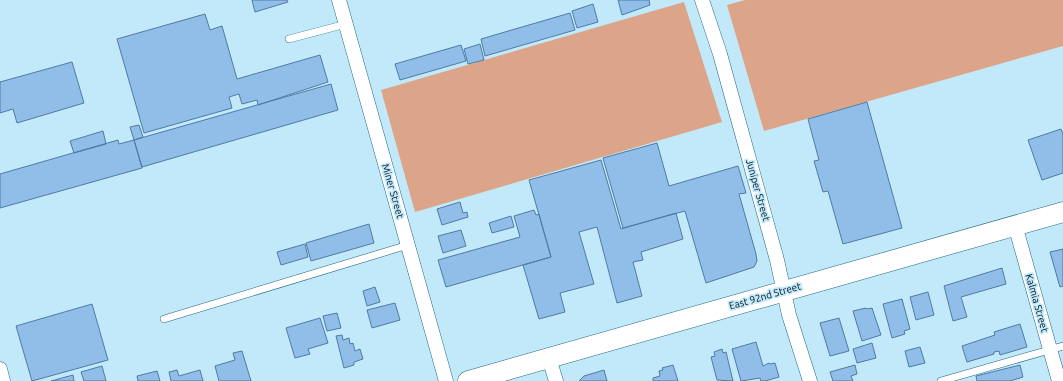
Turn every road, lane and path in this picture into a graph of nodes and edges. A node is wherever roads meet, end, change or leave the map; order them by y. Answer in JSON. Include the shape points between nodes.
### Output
{"nodes":[{"id":1,"x":339,"y":0,"type":"edge"},
{"id":2,"x":702,"y":0,"type":"edge"},
{"id":3,"x":346,"y":24,"type":"junction"},
{"id":4,"x":289,"y":39,"type":"dead end"},
{"id":5,"x":1063,"y":212,"type":"edge"},
{"id":6,"x":1016,"y":225,"type":"junction"},
{"id":7,"x":408,"y":245,"type":"junction"},
{"id":8,"x":784,"y":291,"type":"junction"},
{"id":9,"x":164,"y":319,"type":"dead end"},
{"id":10,"x":1057,"y":348,"type":"edge"},
{"id":11,"x":549,"y":358,"type":"junction"},
{"id":12,"x":0,"y":369,"type":"edge"},
{"id":13,"x":3,"y":381,"type":"edge"},
{"id":14,"x":446,"y":381,"type":"edge"},
{"id":15,"x":468,"y":381,"type":"edge"},
{"id":16,"x":556,"y":381,"type":"edge"},
{"id":17,"x":810,"y":381,"type":"edge"},
{"id":18,"x":941,"y":381,"type":"edge"},
{"id":19,"x":1059,"y":381,"type":"edge"}],
"edges":[{"from":1,"to":3,"type":"street","name":"Miner Street"},
{"from":2,"to":8,"type":"street","name":"Juniper Street","via":[[720,54],[778,260]]},
{"from":3,"to":4,"type":"lane"},
{"from":3,"to":7,"type":"street","name":"Miner Street"},
{"from":5,"to":6,"type":"street","name":"East 92nd Street"},
{"from":6,"to":8,"type":"street","name":"East 92nd Street"},
{"from":6,"to":10,"type":"street","name":"Kalmia Street"},
{"from":7,"to":9,"type":"lane"},
{"from":7,"to":14,"type":"street","name":"Miner Street"},
{"from":8,"to":11,"type":"street","name":"East 92nd Street"},
{"from":8,"to":17,"type":"street","name":"Juniper Street"},
{"from":10,"to":18,"type":"lane"},
{"from":10,"to":19,"type":"street","name":"Kalmia Street"},
{"from":11,"to":15,"type":"street","name":"East 92nd Street"},
{"from":11,"to":16,"type":"street"},
{"from":12,"to":13,"type":"street"}]}
